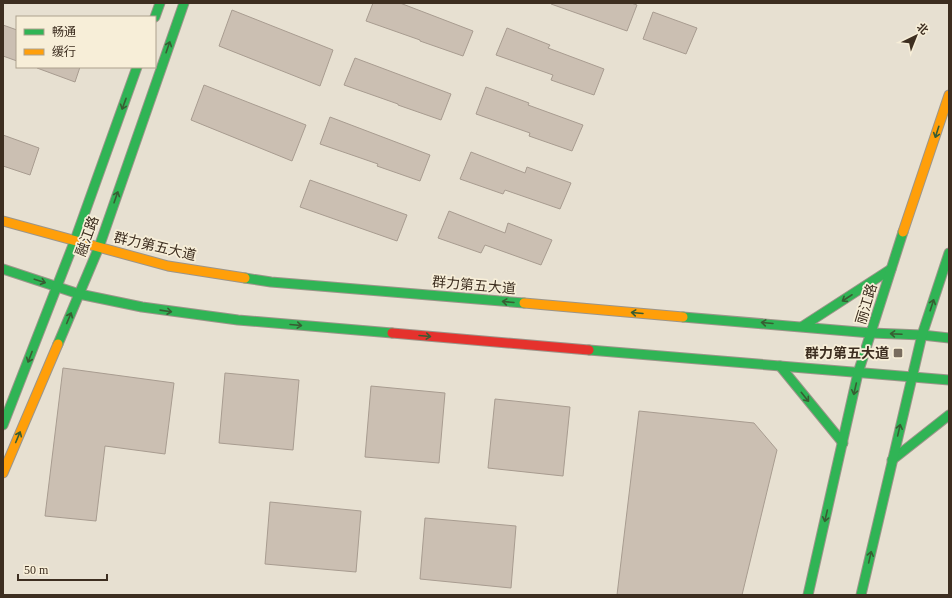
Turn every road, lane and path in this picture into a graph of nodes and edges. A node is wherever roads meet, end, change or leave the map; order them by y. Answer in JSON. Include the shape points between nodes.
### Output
{"nodes":[{"id":1,"x":160,"y":3,"type":"edge"},
{"id":2,"x":184,"y":3,"type":"edge"},
{"id":3,"x":155,"y":16,"type":"edge"},
{"id":4,"x":137,"y":68,"type":"edge"},
{"id":5,"x":949,"y":95,"type":"edge"},
{"id":6,"x":3,"y":221,"type":"edge"},
{"id":7,"x":75,"y":240,"type":"junction"},
{"id":8,"x":99,"y":247,"type":"junction"},
{"id":9,"x":949,"y":253,"type":"edge"},
{"id":10,"x":3,"y":269,"type":"edge"},
{"id":11,"x":891,"y":269,"type":"junction"},
{"id":12,"x":942,"y":275,"type":"junction"},
{"id":13,"x":949,"y":285,"type":"edge"},
{"id":14,"x":57,"y":287,"type":"junction"},
{"id":15,"x":79,"y":294,"type":"junction"},
{"id":16,"x":803,"y":326,"type":"junction"},
{"id":17,"x":871,"y":332,"type":"junction"},
{"id":18,"x":922,"y":335,"type":"junction"},
{"id":19,"x":949,"y":338,"type":"edge"},
{"id":20,"x":780,"y":366,"type":"junction"},
{"id":21,"x":858,"y":373,"type":"junction"},
{"id":22,"x":912,"y":377,"type":"junction"},
{"id":23,"x":949,"y":380,"type":"edge"},
{"id":24,"x":949,"y":415,"type":"edge"},
{"id":25,"x":3,"y":425,"type":"edge"},
{"id":26,"x":843,"y":443,"type":"junction"},
{"id":27,"x":892,"y":460,"type":"junction"},
{"id":28,"x":3,"y":473,"type":"edge"},
{"id":29,"x":808,"y":595,"type":"edge"},
{"id":30,"x":861,"y":595,"type":"edge"}],
"edges":[{"from":1,"to":3,"type":"main road"},
{"from":8,"to":2,"type":"main road","name":"融江路","one_way":true},
{"from":4,"to":7,"type":"main road","name":"融江路","one_way":true},
{"from":5,"to":11,"type":"main road","name":"丽江路","one_way":true},
{"from":6,"to":7,"type":"main road","name":"群力第五大道"},
{"from":7,"to":8,"type":"main road","name":"群力第五大道"},
{"from":7,"to":14,"type":"main road","name":"融江路"},
{"from":8,"to":15,"type":"main road","name":"融江路"},
{"from":16,"to":8,"type":"main road","name":"群力第五大道","one_way":true,"via":[[271,282],[168,266]]},
{"from":9,"to":12,"type":"main road"},
{"from":10,"to":14,"type":"main road","one_way":true},
{"from":11,"to":16,"type":"main road","one_way":true},
{"from":11,"to":17,"type":"main road","name":"丽江路"},
{"from":12,"to":13,"type":"main road"},
{"from":18,"to":12,"type":"main road","one_way":true},
{"from":14,"to":15,"type":"main road"},
{"from":14,"to":25,"type":"main road","name":"融江路","one_way":true},
{"from":15,"to":20,"type":"main road","one_way":true,"via":[[142,308],[238,320]]},
{"from":28,"to":15,"type":"main road","name":"融江路","one_way":true},
{"from":16,"to":17,"type":"main road","name":"群力第五大道"},
{"from":18,"to":17,"type":"main road","name":"群力第五大道","one_way":true},
{"from":17,"to":21,"type":"main road","name":"丽江路"},
{"from":18,"to":19,"type":"main road","name":"群力第五大道"},
{"from":18,"to":22,"type":"main road"},
{"from":20,"to":21,"type":"main road"},
{"from":20,"to":26,"type":"main road","one_way":true},
{"from":21,"to":22,"type":"main road"},
{"from":21,"to":26,"type":"main road","name":"丽江路","one_way":true},
{"from":22,"to":23,"type":"main road"},
{"from":27,"to":22,"type":"main road","one_way":true},
{"from":24,"to":27,"type":"main road"},
{"from":26,"to":29,"type":"main road","name":"丽江路","one_way":true},
{"from":30,"to":27,"type":"main road","one_way":true}]}
